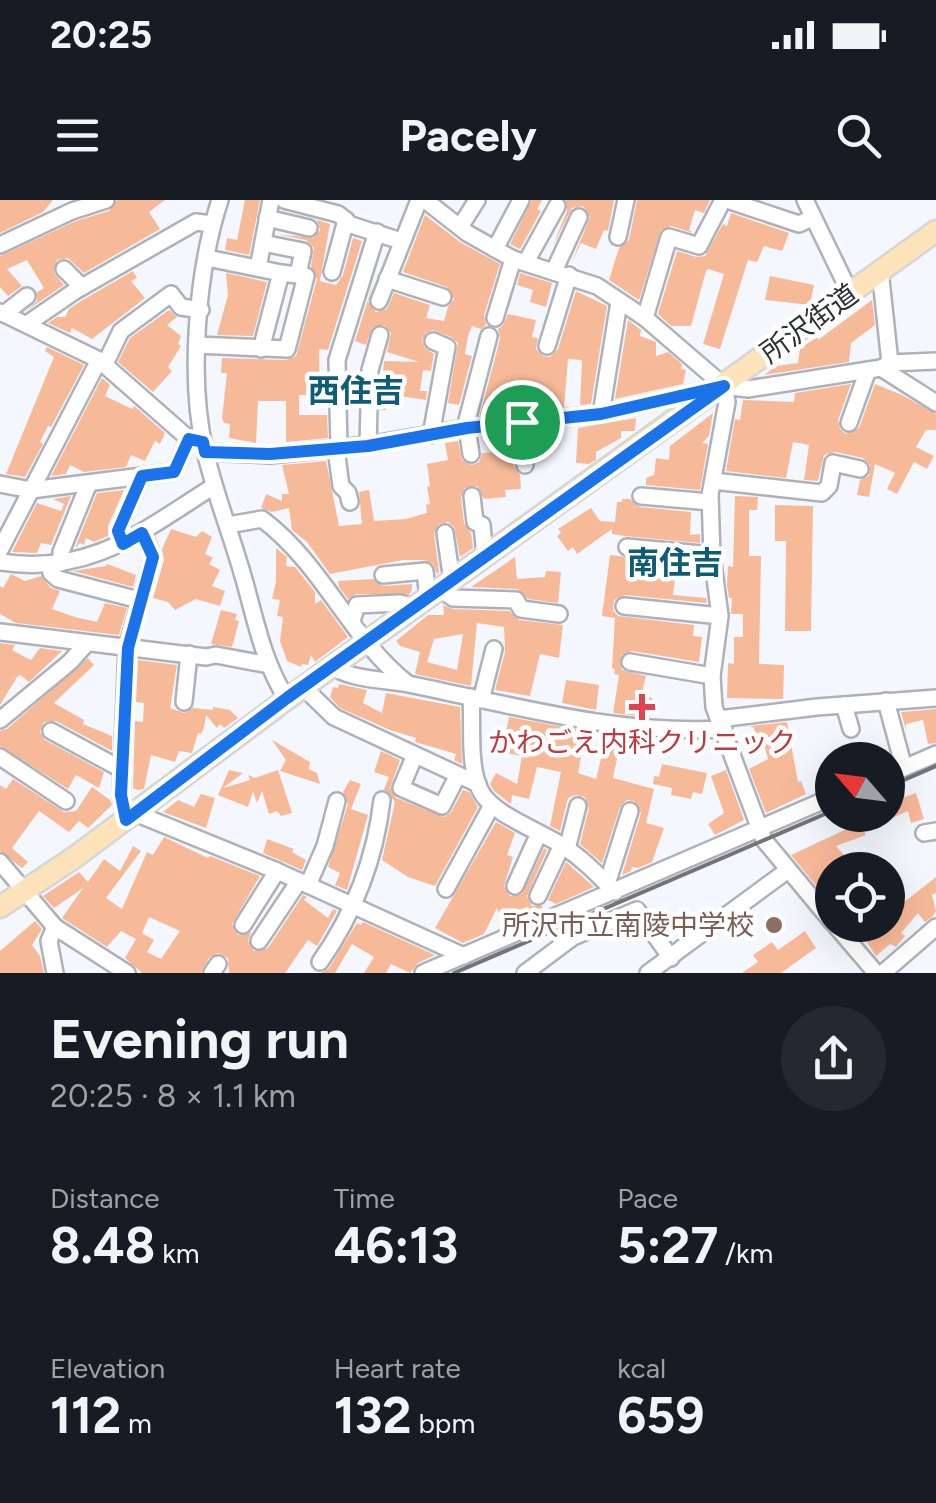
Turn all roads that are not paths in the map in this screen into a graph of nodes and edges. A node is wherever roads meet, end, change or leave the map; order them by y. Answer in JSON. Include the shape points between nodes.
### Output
{"nodes":[{"id":1,"x":106,"y":200,"type":"edge"},
{"id":2,"x":220,"y":200,"type":"edge"},
{"id":3,"x":271,"y":200,"type":"edge"},
{"id":4,"x":284,"y":200,"type":"edge"},
{"id":5,"x":422,"y":200,"type":"edge"},
{"id":6,"x":476,"y":200,"type":"edge"},
{"id":7,"x":521,"y":200,"type":"edge"},
{"id":8,"x":626,"y":200,"type":"edge"},
{"id":9,"x":725,"y":200,"type":"edge"},
{"id":10,"x":805,"y":200,"type":"edge"},
{"id":11,"x":73,"y":205,"type":"edge"},
{"id":12,"x":557,"y":206,"type":"dead end"},
{"id":13,"x":579,"y":217,"type":"dead end"},
{"id":14,"x":267,"y":218,"type":"junction"},
{"id":15,"x":812,"y":218,"type":"junction"},
{"id":16,"x":345,"y":223,"type":"junction"},
{"id":17,"x":212,"y":224,"type":"junction"},
{"id":18,"x":460,"y":227,"type":"junction"},
{"id":19,"x":309,"y":228,"type":"dead end"},
{"id":20,"x":936,"y":231,"type":"edge"},
{"id":21,"x":377,"y":232,"type":"junction"},
{"id":22,"x":618,"y":238,"type":"dead end"},
{"id":23,"x":402,"y":241,"type":"junction"},
{"id":24,"x":262,"y":243,"type":"junction"},
{"id":25,"x":0,"y":245,"type":"edge"},
{"id":26,"x":494,"y":250,"type":"junction"},
{"id":27,"x":207,"y":258,"type":"junction"},
{"id":28,"x":519,"y":260,"type":"junction"},
{"id":29,"x":368,"y":262,"type":"junction"},
{"id":30,"x":258,"y":268,"type":"junction"},
{"id":31,"x":64,"y":269,"type":"dead end"},
{"id":32,"x":880,"y":270,"type":"junction"},
{"id":33,"x":332,"y":272,"type":"dead end"},
{"id":34,"x":281,"y":273,"type":"junction"},
{"id":35,"x":562,"y":273,"type":"junction"},
{"id":36,"x":389,"y":274,"type":"junction"},
{"id":37,"x":298,"y":275,"type":"junction"},
{"id":38,"x":82,"y":287,"type":"junction"},
{"id":39,"x":850,"y":293,"type":"junction"},
{"id":40,"x":27,"y":296,"type":"dead end"},
{"id":41,"x":443,"y":297,"type":"dead end"},
{"id":42,"x":379,"y":300,"type":"dead end"},
{"id":43,"x":619,"y":302,"type":"junction"},
{"id":44,"x":201,"y":310,"type":"junction"},
{"id":45,"x":2,"y":313,"type":"edge"},
{"id":46,"x":495,"y":318,"type":"dead end"},
{"id":47,"x":645,"y":318,"type":"junction"},
{"id":48,"x":27,"y":324,"type":"junction"},
{"id":49,"x":380,"y":335,"type":"dead end"},
{"id":50,"x":489,"y":336,"type":"dead end"},
{"id":51,"x":433,"y":341,"type":"dead end"},
{"id":52,"x":197,"y":345,"type":"junction"},
{"id":53,"x":546,"y":346,"type":"dead end"},
{"id":54,"x":261,"y":349,"type":"junction"},
{"id":55,"x":936,"y":361,"type":"edge"},
{"id":56,"x":102,"y":362,"type":"junction"},
{"id":57,"x":880,"y":367,"type":"junction"},
{"id":58,"x":724,"y":386,"type":"junction"},
{"id":59,"x":936,"y":403,"type":"edge"},
{"id":60,"x":601,"y":414,"type":"junction"},
{"id":61,"x":522,"y":422,"type":"junction"},
{"id":62,"x":849,"y":423,"type":"dead end"},
{"id":63,"x":466,"y":428,"type":"junction"},
{"id":64,"x":431,"y":435,"type":"junction"},
{"id":65,"x":199,"y":444,"type":"junction"},
{"id":66,"x":368,"y":446,"type":"junction"},
{"id":67,"x":337,"y":449,"type":"junction"},
{"id":68,"x":471,"y":454,"type":"dead end"},
{"id":69,"x":525,"y":465,"type":"dead end"},
{"id":70,"x":860,"y":469,"type":"dead end"},
{"id":71,"x":142,"y":476,"type":"junction"},
{"id":72,"x":713,"y":481,"type":"junction"},
{"id":73,"x":89,"y":483,"type":"junction"},
{"id":74,"x":0,"y":484,"type":"edge"},
{"id":75,"x":214,"y":486,"type":"junction"},
{"id":76,"x":31,"y":490,"type":"junction"},
{"id":77,"x":472,"y":496,"type":"dead end"},
{"id":78,"x":640,"y":496,"type":"dead end"},
{"id":79,"x":350,"y":502,"type":"dead end"},
{"id":80,"x":710,"y":502,"type":"junction"},
{"id":81,"x":228,"y":525,"type":"junction"},
{"id":82,"x":142,"y":533,"type":"junction"},
{"id":83,"x":445,"y":533,"type":"dead end"},
{"id":84,"x":123,"y":544,"type":"junction"},
{"id":85,"x":627,"y":546,"type":"dead end"},
{"id":86,"x":0,"y":550,"type":"edge"},
{"id":87,"x":712,"y":555,"type":"junction"},
{"id":88,"x":485,"y":558,"type":"junction"},
{"id":89,"x":0,"y":562,"type":"edge"},
{"id":90,"x":55,"y":564,"type":"junction"},
{"id":91,"x":384,"y":575,"type":"dead end"},
{"id":92,"x":434,"y":594,"type":"junction"},
{"id":93,"x":139,"y":600,"type":"junction"},
{"id":94,"x":624,"y":606,"type":"dead end"},
{"id":95,"x":560,"y":614,"type":"dead end"},
{"id":96,"x":720,"y":616,"type":"junction"},
{"id":97,"x":352,"y":622,"type":"junction"},
{"id":98,"x":0,"y":632,"type":"edge"},
{"id":99,"x":86,"y":644,"type":"junction"},
{"id":100,"x":367,"y":644,"type":"junction"},
{"id":101,"x":128,"y":648,"type":"junction"},
{"id":102,"x":494,"y":649,"type":"dead end"},
{"id":103,"x":189,"y":654,"type":"junction"},
{"id":104,"x":630,"y":662,"type":"dead end"},
{"id":105,"x":270,"y":665,"type":"junction"},
{"id":106,"x":332,"y":667,"type":"junction"},
{"id":107,"x":712,"y":676,"type":"junction"},
{"id":108,"x":408,"y":683,"type":"junction"},
{"id":109,"x":295,"y":693,"type":"junction"},
{"id":110,"x":476,"y":698,"type":"junction"},
{"id":111,"x":936,"y":698,"type":"edge"},
{"id":112,"x":886,"y":701,"type":"junction"},
{"id":113,"x":184,"y":702,"type":"dead end"},
{"id":114,"x":844,"y":705,"type":"junction"},
{"id":115,"x":0,"y":720,"type":"edge"},
{"id":116,"x":722,"y":724,"type":"junction"},
{"id":117,"x":851,"y":729,"type":"dead end"},
{"id":118,"x":51,"y":731,"type":"dead end"},
{"id":119,"x":897,"y":742,"type":"edge"},
{"id":120,"x":936,"y":754,"type":"edge"},
{"id":121,"x":415,"y":756,"type":"junction"},
{"id":122,"x":0,"y":757,"type":"edge"},
{"id":123,"x":905,"y":768,"type":"edge"},
{"id":124,"x":121,"y":769,"type":"junction"},
{"id":125,"x":458,"y":775,"type":"junction"},
{"id":126,"x":478,"y":784,"type":"junction"},
{"id":127,"x":382,"y":800,"type":"dead end"},
{"id":128,"x":66,"y":801,"type":"dead end"},
{"id":129,"x":337,"y":801,"type":"dead end"},
{"id":130,"x":492,"y":805,"type":"junction"},
{"id":131,"x":815,"y":805,"type":"edge"},
{"id":132,"x":578,"y":806,"type":"dead end"},
{"id":133,"x":630,"y":812,"type":"dead end"},
{"id":134,"x":130,"y":817,"type":"junction"},
{"id":135,"x":758,"y":828,"type":"junction"},
{"id":136,"x":539,"y":832,"type":"junction"},
{"id":137,"x":565,"y":847,"type":"junction"},
{"id":138,"x":0,"y":862,"type":"edge"},
{"id":139,"x":788,"y":870,"type":"junction"},
{"id":140,"x":277,"y":871,"type":"junction"},
{"id":141,"x":304,"y":883,"type":"junction"},
{"id":142,"x":515,"y":886,"type":"dead end"},
{"id":143,"x":446,"y":888,"type":"dead end"},
{"id":144,"x":611,"y":888,"type":"junction"},
{"id":145,"x":27,"y":891,"type":"junction"},
{"id":146,"x":538,"y":896,"type":"dead end"},
{"id":147,"x":815,"y":902,"type":"edge"},
{"id":148,"x":354,"y":905,"type":"junction"},
{"id":149,"x":0,"y":907,"type":"edge"},
{"id":150,"x":243,"y":924,"type":"dead end"},
{"id":151,"x":54,"y":927,"type":"junction"},
{"id":152,"x":936,"y":927,"type":"edge"},
{"id":153,"x":259,"y":941,"type":"dead end"},
{"id":154,"x":851,"y":942,"type":"edge"},
{"id":155,"x":464,"y":956,"type":"junction"},
{"id":156,"x":670,"y":958,"type":"junction"},
{"id":157,"x":320,"y":962,"type":"dead end"},
{"id":158,"x":55,"y":973,"type":"edge"},
{"id":159,"x":128,"y":973,"type":"edge"},
{"id":160,"x":423,"y":973,"type":"edge"},
{"id":161,"x":525,"y":973,"type":"edge"},
{"id":162,"x":648,"y":973,"type":"edge"},
{"id":163,"x":880,"y":973,"type":"edge"}],
"edges":[{"from":1,"to":11,"type":"street"},
{"from":2,"to":17,"type":"street"},
{"from":3,"to":14,"type":"street"},
{"from":4,"to":16,"type":"street","via":[[338,214]]},
{"from":5,"to":18,"type":"street"},
{"from":5,"to":23,"type":"street"},
{"from":6,"to":18,"type":"street"},
{"from":7,"to":26,"type":"street"},
{"from":8,"to":22,"type":"street"},
{"from":9,"to":15,"type":"street","via":[[799,224]]},
{"from":9,"to":47,"type":"street","via":[[699,246],[669,237]]},
{"from":10,"to":15,"type":"street"},
{"from":11,"to":25,"type":"street"},
{"from":12,"to":28,"type":"street"},
{"from":13,"to":35,"type":"street"},
{"from":14,"to":19,"type":"street"},
{"from":14,"to":24,"type":"street"},
{"from":15,"to":39,"type":"street"},
{"from":16,"to":21,"type":"street"},
{"from":16,"to":33,"type":"street"},
{"from":17,"to":27,"type":"street"},
{"from":17,"to":38,"type":"street","via":[[196,222]]},
{"from":18,"to":26,"type":"street"},
{"from":20,"to":32,"type":"main road","name":"所沢街道"},
{"from":21,"to":23,"type":"street"},
{"from":21,"to":29,"type":"street"},
{"from":23,"to":36,"type":"street"},
{"from":24,"to":30,"type":"street"},
{"from":24,"to":37,"type":"street","via":[[303,251]]},
{"from":26,"to":28,"type":"street"},
{"from":27,"to":30,"type":"street"},
{"from":27,"to":44,"type":"street"},
{"from":28,"to":35,"type":"street"},
{"from":28,"to":46,"type":"street"},
{"from":29,"to":36,"type":"street"},
{"from":29,"to":67,"type":"street","via":[[337,360]]},
{"from":30,"to":34,"type":"street"},
{"from":31,"to":38,"type":"street"},
{"from":32,"to":39,"type":"main road","name":"所沢街道"},
{"from":32,"to":57,"type":"street"},
{"from":34,"to":37,"type":"street"},
{"from":34,"to":54,"type":"street"},
{"from":35,"to":43,"type":"street"},
{"from":35,"to":53,"type":"street"},
{"from":36,"to":41,"type":"street"},
{"from":36,"to":42,"type":"street"},
{"from":37,"to":54,"type":"street","via":[[306,276],[286,348]]},
{"from":38,"to":48,"type":"street"},
{"from":39,"to":58,"type":"main road","name":"所沢街道"},
{"from":40,"to":45,"type":"street"},
{"from":43,"to":47,"type":"street"},
{"from":43,"to":60,"type":"street"},
{"from":44,"to":52,"type":"street"},
{"from":44,"to":56,"type":"street","via":[[180,307],[170,294],[121,331]]},
{"from":45,"to":48,"type":"street"},
{"from":47,"to":58,"type":"street"},
{"from":48,"to":56,"type":"street"},
{"from":49,"to":66,"type":"street","via":[[370,370]]},
{"from":50,"to":63,"type":"street"},
{"from":51,"to":64,"type":"street","via":[[447,346]]},
{"from":52,"to":54,"type":"street"},
{"from":52,"to":65,"type":"street"},
{"from":55,"to":57,"type":"street"},
{"from":56,"to":65,"type":"street"},
{"from":56,"to":76,"type":"street"},
{"from":57,"to":58,"type":"street","via":[[748,390]]},
{"from":57,"to":59,"type":"street"},
{"from":57,"to":62,"type":"street"},
{"from":58,"to":60,"type":"street"},
{"from":58,"to":72,"type":"street"},
{"from":58,"to":88,"type":"main road","name":"所沢街道"},
{"from":60,"to":61,"type":"street"},
{"from":61,"to":63,"type":"street"},
{"from":61,"to":69,"type":"street"},
{"from":63,"to":64,"type":"street"},
{"from":63,"to":68,"type":"street"},
{"from":64,"to":66,"type":"street"},
{"from":65,"to":67,"type":"street","via":[[270,454]]},
{"from":65,"to":71,"type":"street","via":[[174,472]]},
{"from":65,"to":75,"type":"street"},
{"from":66,"to":67,"type":"street"},
{"from":67,"to":79,"type":"street"},
{"from":70,"to":72,"type":"street","via":[[834,463],[822,493]]},
{"from":71,"to":73,"type":"street"},
{"from":71,"to":84,"type":"street","via":[[118,531]]},
{"from":72,"to":80,"type":"street"},
{"from":73,"to":76,"type":"street"},
{"from":73,"to":90,"type":"street"},
{"from":74,"to":76,"type":"street"},
{"from":75,"to":81,"type":"street"},
{"from":75,"to":82,"type":"street"},
{"from":76,"to":86,"type":"street"},
{"from":77,"to":88,"type":"street"},
{"from":78,"to":80,"type":"street"},
{"from":80,"to":87,"type":"street"},
{"from":81,"to":97,"type":"street","via":[[262,519],[286,536]]},
{"from":81,"to":105,"type":"street"},
{"from":82,"to":84,"type":"street"},
{"from":82,"to":93,"type":"street","via":[[153,557]]},
{"from":83,"to":92,"type":"street"},
{"from":84,"to":90,"type":"street"},
{"from":85,"to":87,"type":"street"},
{"from":87,"to":96,"type":"street"},
{"from":88,"to":92,"type":"main road","name":"所沢街道"},
{"from":89,"to":90,"type":"street"},
{"from":90,"to":93,"type":"street","via":[[51,573],[58,579]]},
{"from":91,"to":92,"type":"street","via":[[425,572]]},
{"from":92,"to":95,"type":"street","via":[[516,600],[521,610]]},
{"from":92,"to":97,"type":"street","via":[[400,604],[357,604]]},
{"from":92,"to":100,"type":"main road","name":"所沢街道"},
{"from":93,"to":101,"type":"street"},
{"from":94,"to":96,"type":"street"},
{"from":96,"to":107,"type":"street"},
{"from":97,"to":100,"type":"street"},
{"from":98,"to":99,"type":"street"},
{"from":99,"to":101,"type":"street"},
{"from":99,"to":115,"type":"street"},
{"from":100,"to":106,"type":"main road","name":"所沢街道"},
{"from":100,"to":108,"type":"street"},
{"from":101,"to":103,"type":"street"},
{"from":101,"to":124,"type":"street"},
{"from":102,"to":110,"type":"street"},
{"from":103,"to":105,"type":"street"},
{"from":103,"to":113,"type":"street"},
{"from":104,"to":107,"type":"street"},
{"from":105,"to":109,"type":"street"},
{"from":106,"to":108,"type":"street","via":[[348,676]]},
{"from":106,"to":109,"type":"main road","name":"所沢街道"},
{"from":107,"to":116,"type":"street"},
{"from":108,"to":110,"type":"street"},
{"from":109,"to":121,"type":"street"},
{"from":109,"to":134,"type":"main road","name":"所沢街道"},
{"from":110,"to":116,"type":"street","via":[[620,725],[689,731]]},
{"from":110,"to":126,"type":"street"},
{"from":111,"to":112,"type":"street"},
{"from":112,"to":114,"type":"street"},
{"from":112,"to":119,"type":"street"},
{"from":114,"to":116,"type":"street"},
{"from":114,"to":117,"type":"street"},
{"from":116,"to":135,"type":"street"},
{"from":118,"to":124,"type":"street"},
{"from":120,"to":123,"type":"street"},
{"from":121,"to":125,"type":"street"},
{"from":121,"to":125,"type":"street","via":[[401,788],[442,806]]},
{"from":122,"to":128,"type":"street"},
{"from":124,"to":134,"type":"street"},
{"from":125,"to":126,"type":"street"},
{"from":126,"to":130,"type":"street"},
{"from":127,"to":148,"type":"street","via":[[373,857]]},
{"from":129,"to":141,"type":"street","via":[[325,846]]},
{"from":130,"to":136,"type":"street"},
{"from":130,"to":143,"type":"street"},
{"from":131,"to":135,"type":"street"},
{"from":132,"to":137,"type":"street"},
{"from":133,"to":144,"type":"street"},
{"from":134,"to":140,"type":"street"},
{"from":134,"to":145,"type":"main road","name":"所沢街道"},
{"from":135,"to":139,"type":"street"},
{"from":135,"to":144,"type":"street"},
{"from":136,"to":137,"type":"street"},
{"from":136,"to":142,"type":"street"},
{"from":137,"to":144,"type":"street"},
{"from":137,"to":146,"type":"street"},
{"from":138,"to":145,"type":"street"},
{"from":139,"to":147,"type":"street"},
{"from":139,"to":156,"type":"street"},
{"from":140,"to":141,"type":"street"},
{"from":140,"to":150,"type":"street"},
{"from":141,"to":148,"type":"street"},
{"from":141,"to":153,"type":"street"},
{"from":144,"to":155,"type":"street"},
{"from":145,"to":149,"type":"main road","name":"所沢街道"},
{"from":145,"to":151,"type":"street"},
{"from":148,"to":155,"type":"street"},
{"from":148,"to":157,"type":"street"},
{"from":151,"to":158,"type":"street","via":[[48,941]]},
{"from":151,"to":159,"type":"street"},
{"from":152,"to":163,"type":"street"},
{"from":154,"to":163,"type":"street"},
{"from":155,"to":160,"type":"street"},
{"from":156,"to":161,"type":"street","via":[[636,910],[574,937]]},
{"from":156,"to":162,"type":"street"}]}
